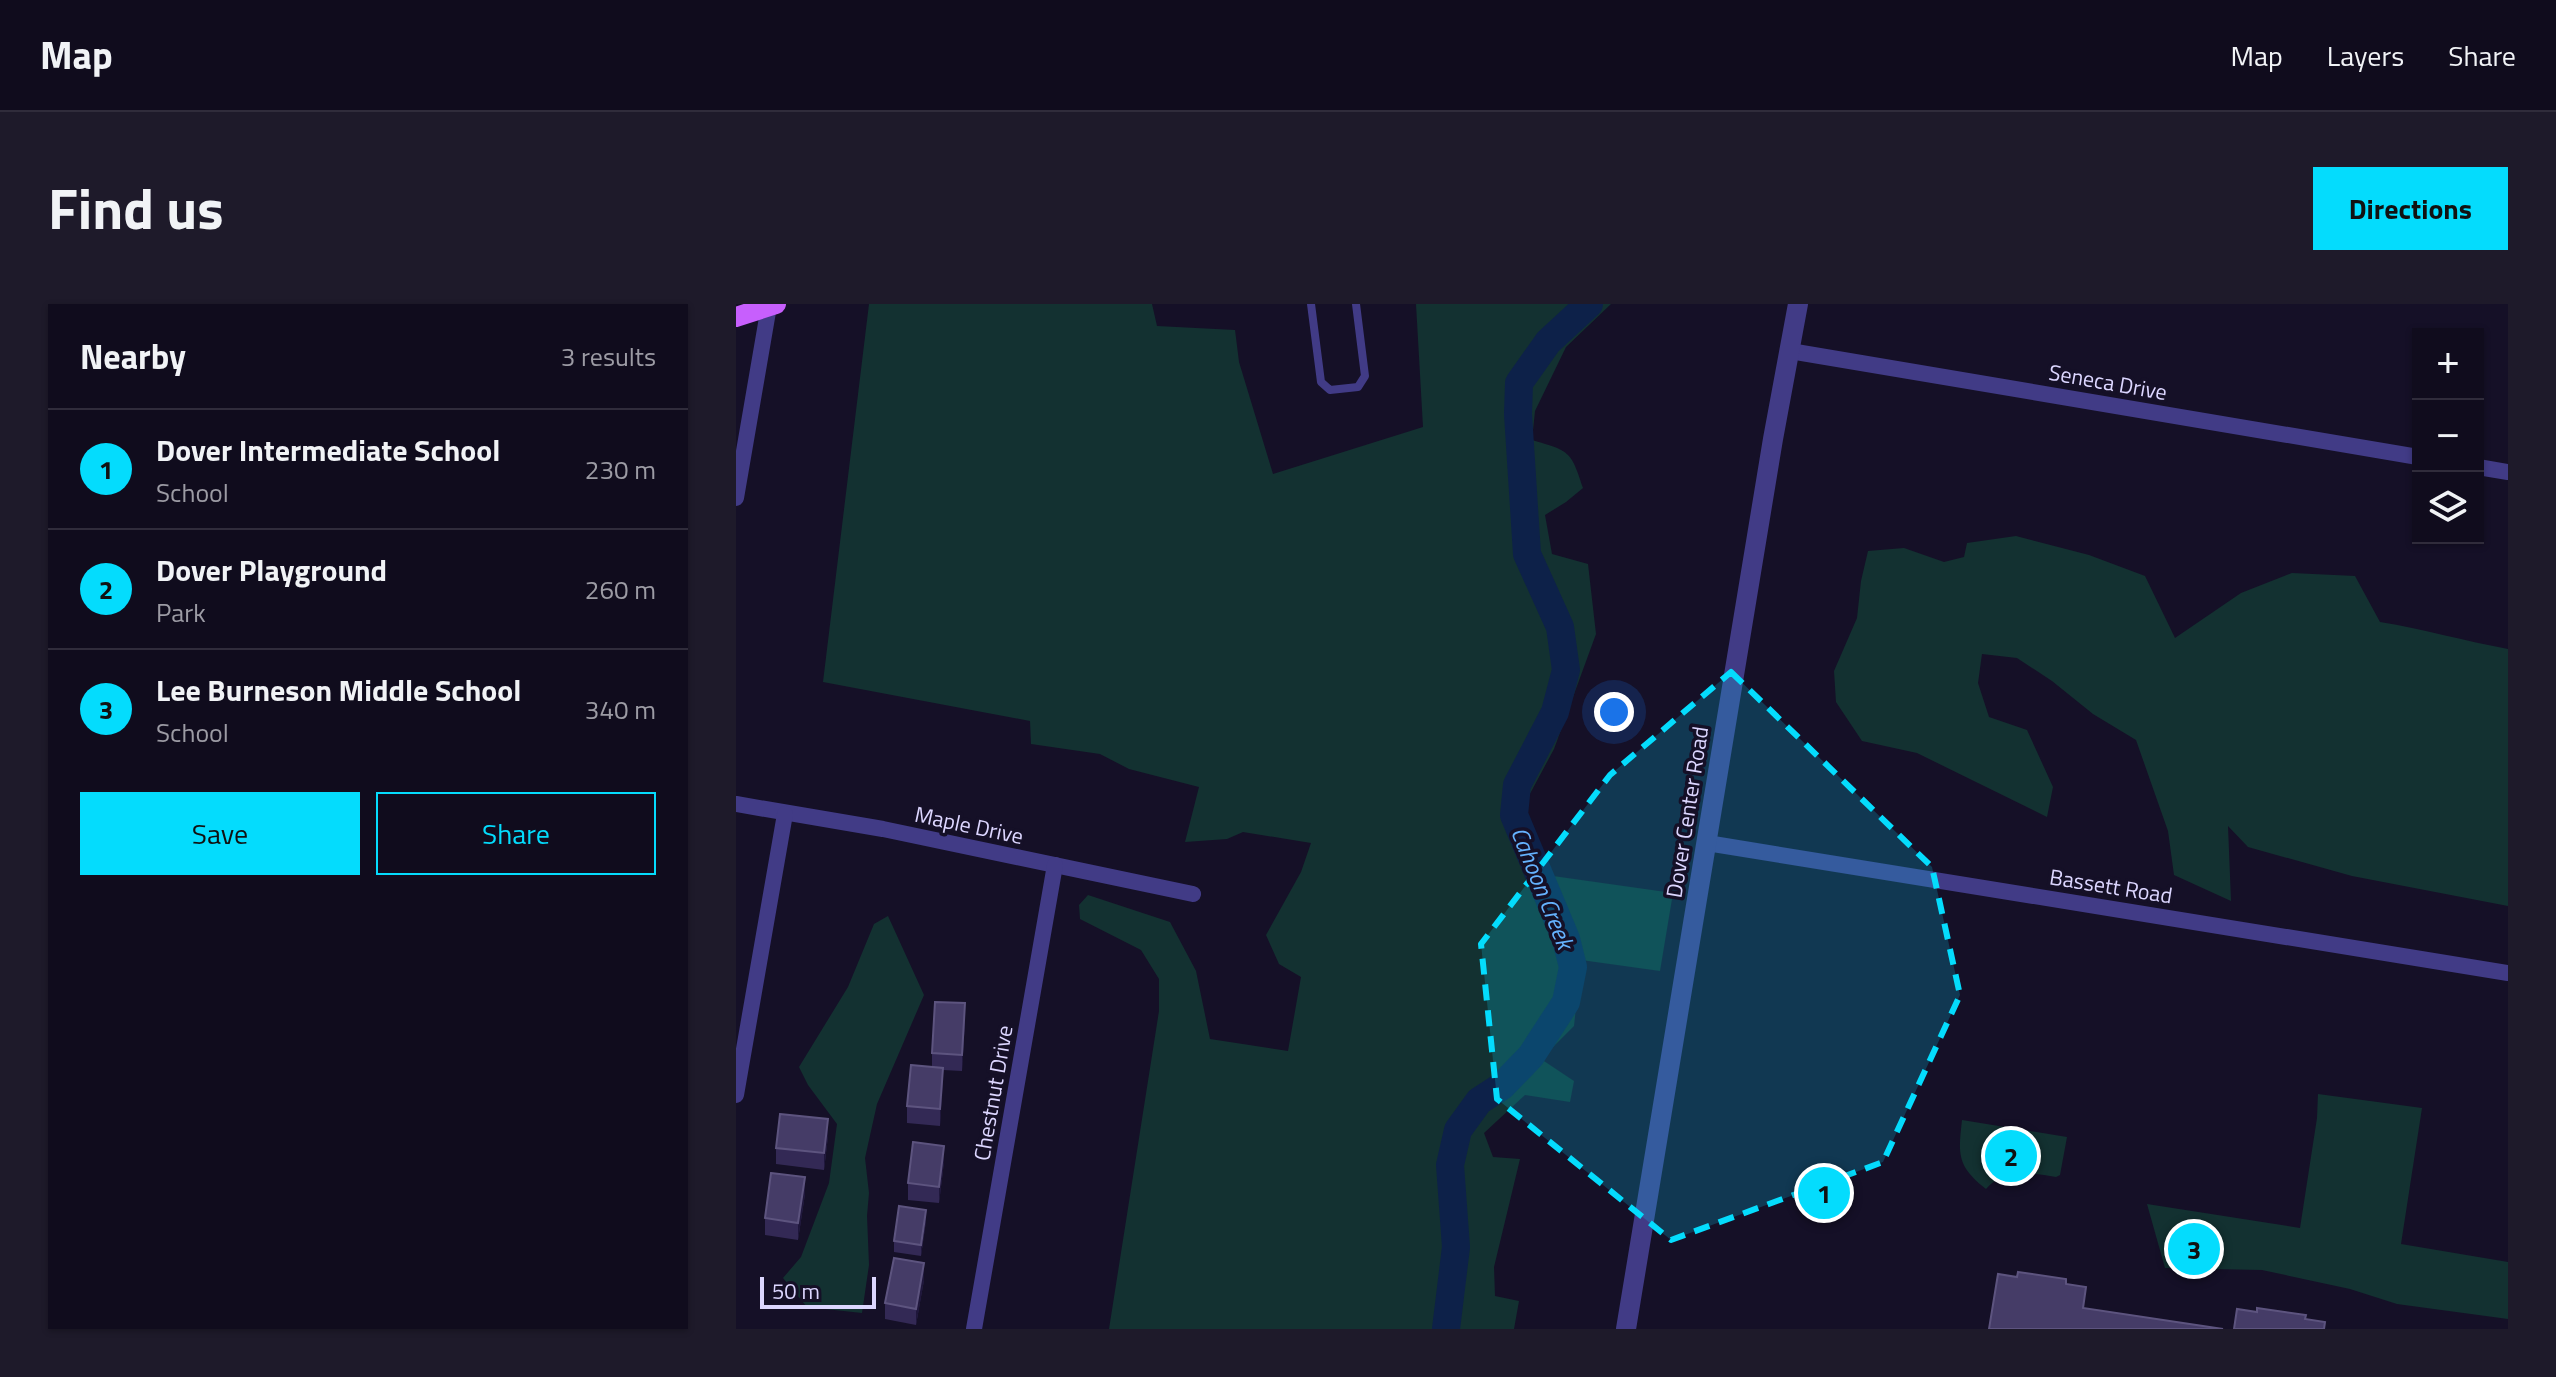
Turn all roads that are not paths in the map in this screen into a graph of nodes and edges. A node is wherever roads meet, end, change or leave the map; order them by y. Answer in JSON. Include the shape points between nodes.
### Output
{"nodes":[{"id":1,"x":1311,"y":304,"type":"edge"},
{"id":2,"x":1356,"y":304,"type":"edge"},
{"id":3,"x":1798,"y":304,"type":"edge"},
{"id":4,"x":773,"y":305,"type":"edge"},
{"id":5,"x":736,"y":317,"type":"edge"},
{"id":6,"x":1790,"y":351,"type":"junction"},
{"id":7,"x":2412,"y":456,"type":"edge"},
{"id":8,"x":2484,"y":468,"type":"edge"},
{"id":9,"x":2508,"y":472,"type":"edge"},
{"id":10,"x":736,"y":498,"type":"edge"},
{"id":11,"x":736,"y":804,"type":"edge"},
{"id":12,"x":785,"y":814,"type":"junction"},
{"id":13,"x":1707,"y":843,"type":"junction"},
{"id":14,"x":1055,"y":865,"type":"junction"},
{"id":15,"x":1193,"y":894,"type":"dead end"},
{"id":16,"x":2508,"y":973,"type":"edge"},
{"id":17,"x":736,"y":1095,"type":"edge"},
{"id":18,"x":974,"y":1329,"type":"edge"},
{"id":19,"x":1626,"y":1329,"type":"edge"}],
"edges":[{"from":1,"to":2,"type":"lane","via":[[1321,382],[1330,390],[1358,387],[1365,376]]},
{"from":3,"to":6,"type":"street","name":"Dover Center Road"},
{"from":4,"to":5,"type":"main road"},
{"from":4,"to":10,"type":"street"},
{"from":6,"to":7,"type":"street","name":"Seneca Drive"},
{"from":6,"to":13,"type":"street","name":"Dover Center Road"},
{"from":8,"to":9,"type":"street"},
{"from":11,"to":12,"type":"street","name":"Maple Drive"},
{"from":12,"to":14,"type":"street","name":"Maple Drive"},
{"from":12,"to":17,"type":"street"},
{"from":13,"to":16,"type":"street","name":"Bassett Road"},
{"from":13,"to":19,"type":"street","name":"Dover Center Road"},
{"from":14,"to":15,"type":"street","name":"Maple Drive"},
{"from":14,"to":18,"type":"street","name":"Chestnut Drive"}]}
